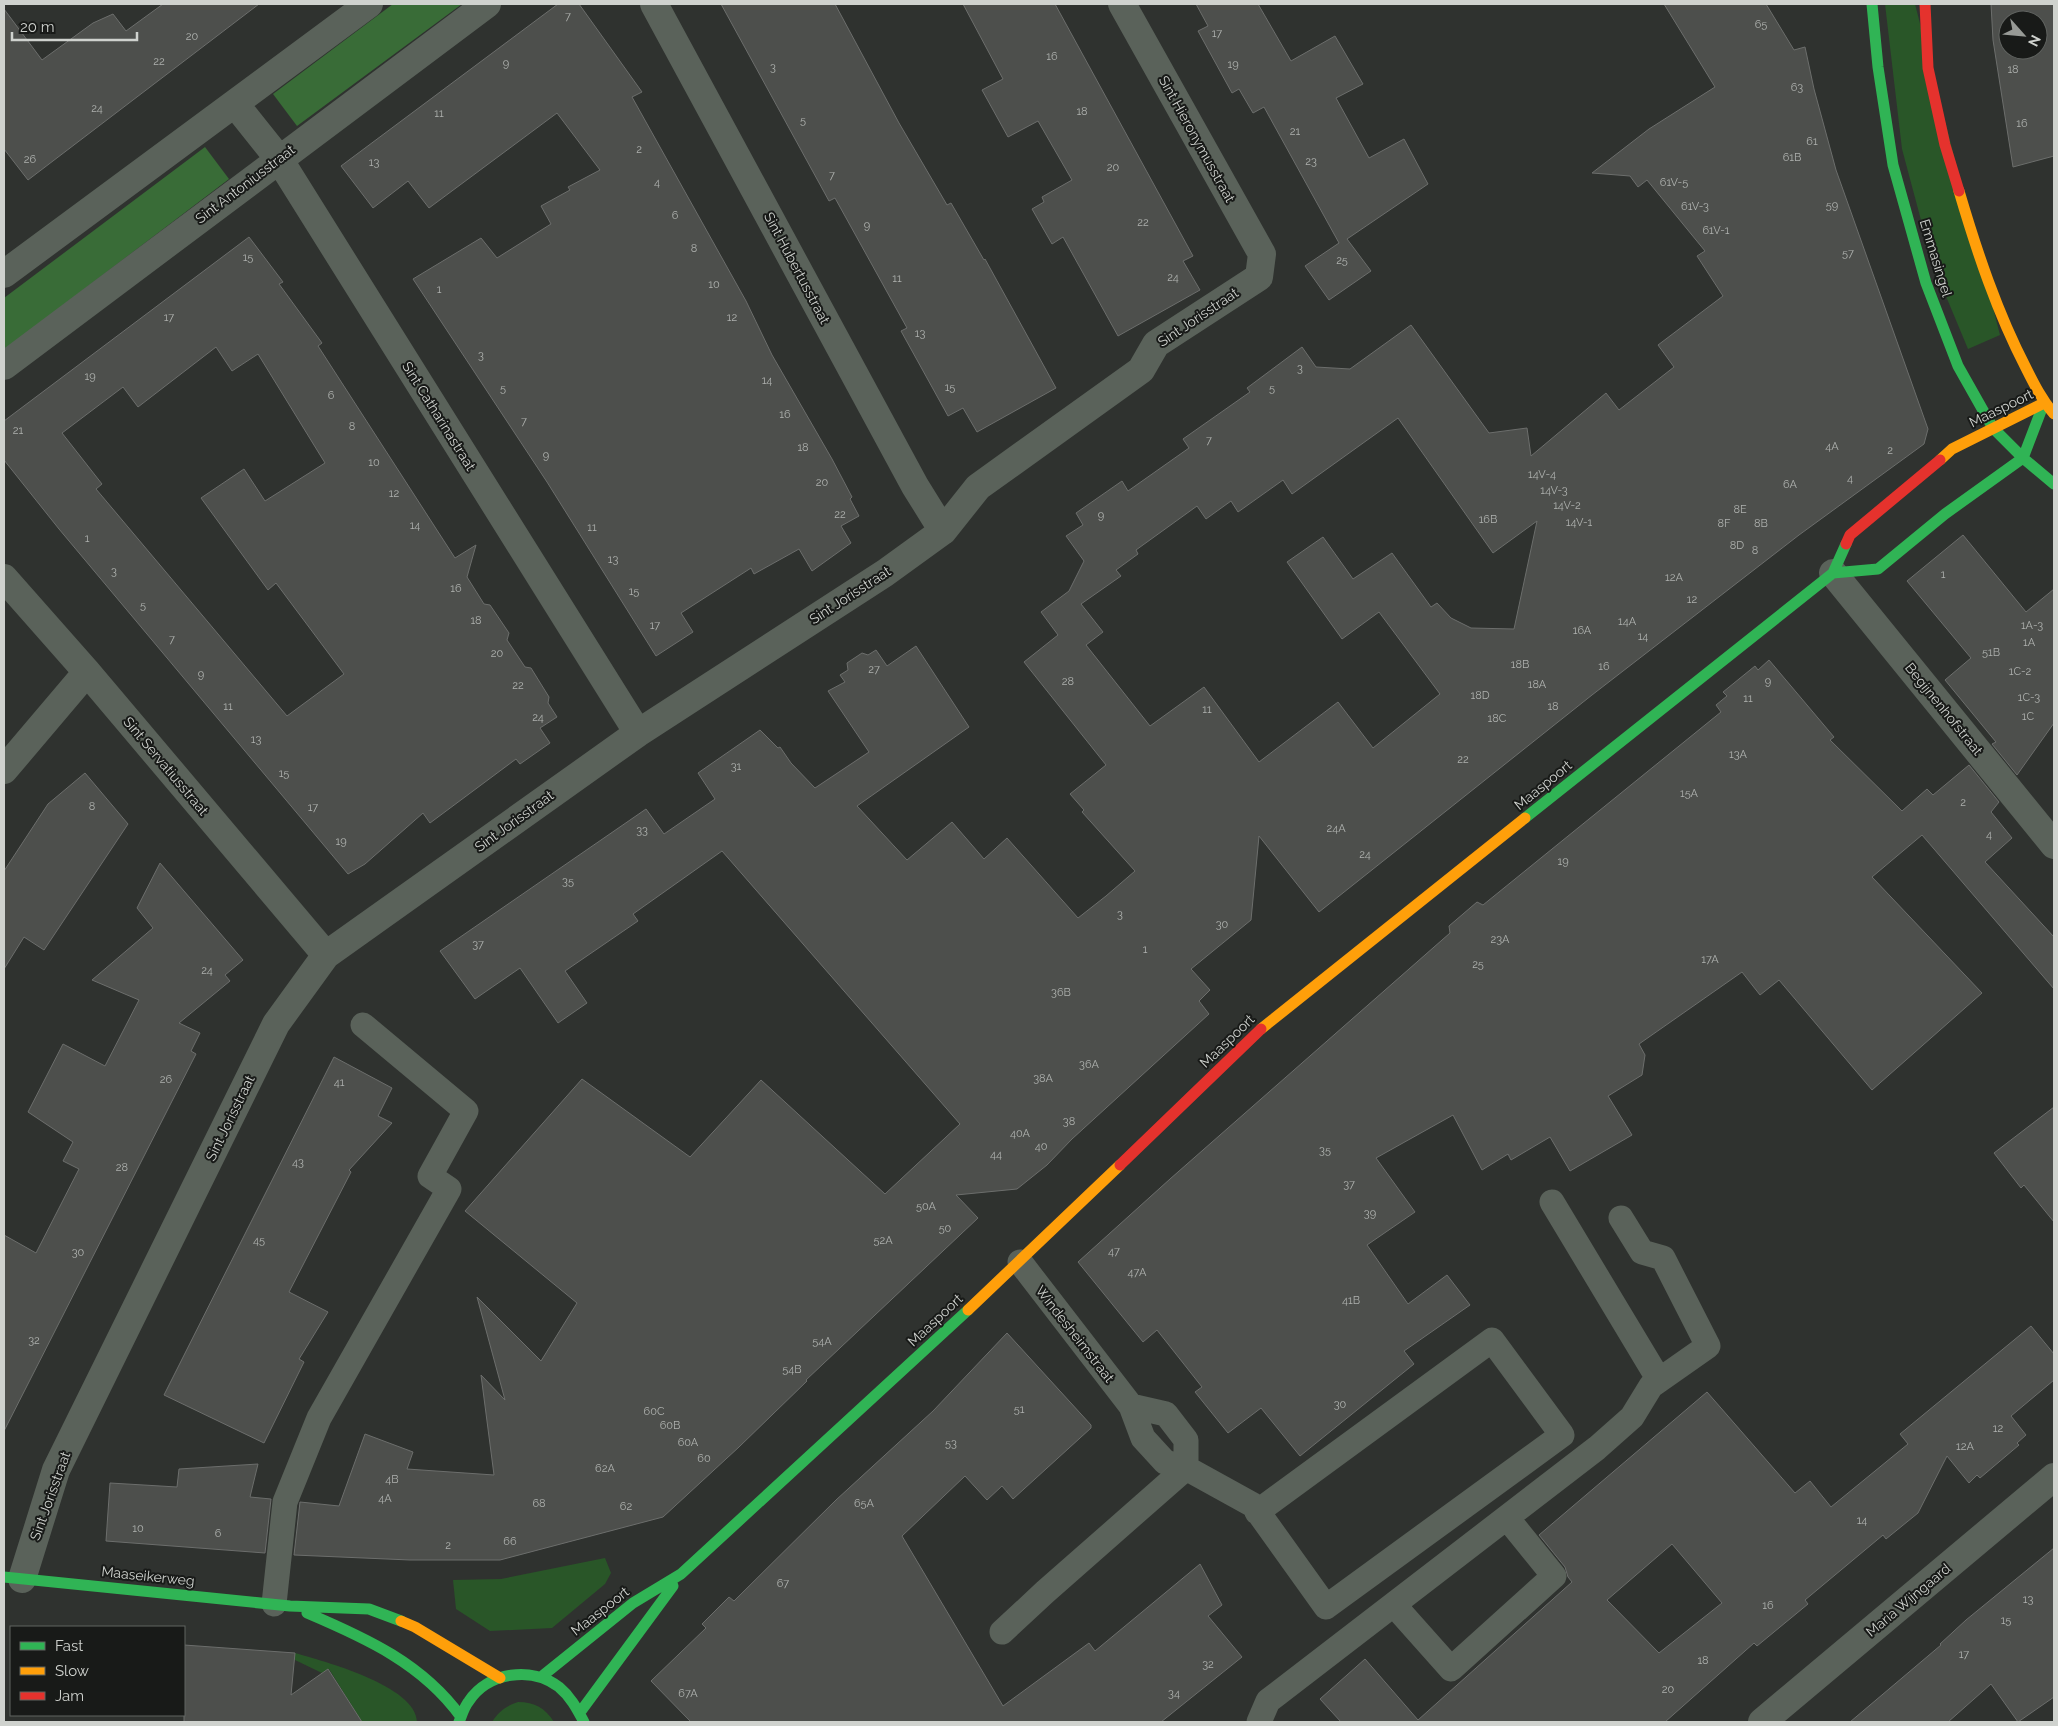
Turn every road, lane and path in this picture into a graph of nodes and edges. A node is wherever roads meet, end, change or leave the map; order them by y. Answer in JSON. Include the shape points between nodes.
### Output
{"nodes":[{"id":1,"x":369,"y":4,"type":"edge"},
{"id":2,"x":487,"y":4,"type":"edge"},
{"id":3,"x":654,"y":4,"type":"edge"},
{"id":4,"x":1122,"y":4,"type":"edge"},
{"id":5,"x":1872,"y":4,"type":"edge"},
{"id":6,"x":1924,"y":4,"type":"edge"},
{"id":7,"x":235,"y":104,"type":"junction"},
{"id":8,"x":279,"y":159,"type":"junction"},
{"id":9,"x":4,"y":274,"type":"edge"},
{"id":10,"x":1259,"y":277,"type":"joint"},
{"id":11,"x":4,"y":366,"type":"edge"},
{"id":12,"x":2051,"y":404,"type":"edge"},
{"id":13,"x":1993,"y":428,"type":"junction"},
{"id":14,"x":2023,"y":458,"type":"junction"},
{"id":15,"x":2054,"y":484,"type":"edge"},
{"id":16,"x":943,"y":531,"type":"junction"},
{"id":17,"x":1833,"y":573,"type":"junction"},
{"id":18,"x":4,"y":578,"type":"edge"},
{"id":19,"x":87,"y":672,"type":"junction"},
{"id":20,"x":638,"y":733,"type":"junction"},
{"id":21,"x":4,"y":770,"type":"edge"},
{"id":22,"x":2054,"y":845,"type":"edge"},
{"id":23,"x":326,"y":955,"type":"junction"},
{"id":24,"x":363,"y":1024,"type":"dead end"},
{"id":25,"x":1552,"y":1202,"type":"dead end"},
{"id":26,"x":1621,"y":1218,"type":"dead end"},
{"id":27,"x":1020,"y":1262,"type":"junction"},
{"id":28,"x":1659,"y":1380,"type":"junction"},
{"id":29,"x":1186,"y":1468,"type":"junction"},
{"id":30,"x":2054,"y":1477,"type":"edge"},
{"id":31,"x":1257,"y":1512,"type":"junction"},
{"id":32,"x":1507,"y":1518,"type":"junction"},
{"id":33,"x":681,"y":1574,"type":"junction"},
{"id":34,"x":13,"y":1578,"type":"edge"},
{"id":35,"x":282,"y":1605,"type":"junction"},
{"id":36,"x":1394,"y":1605,"type":"junction"},
{"id":37,"x":1002,"y":1632,"type":"dead end"},
{"id":38,"x":541,"y":1677,"type":"junction"},
{"id":39,"x":500,"y":1678,"type":"junction"},
{"id":40,"x":1264,"y":1712,"type":"edge"},
{"id":41,"x":582,"y":1717,"type":"edge"},
{"id":42,"x":460,"y":1720,"type":"edge"},
{"id":43,"x":1762,"y":1722,"type":"edge"}],
"edges":[{"from":1,"to":7,"type":"street"},
{"from":2,"to":8,"type":"street","name":"Sint Antoniusstraat"},
{"from":3,"to":16,"type":"street","name":"Sint Hubertusstraat","via":[[915,486]]},
{"from":4,"to":10,"type":"street","name":"Sint Hieronymusstraat","via":[[1262,254]]},
{"from":5,"to":13,"type":"street","name":"Emmasingel","via":[[1893,165],[1926,283],[1958,366]]},
{"from":6,"to":12,"type":"street","via":[[1928,68],[1945,145],[1972,235],[2013,344]]},
{"from":7,"to":8,"type":"street","name":"Sint Catharinastraat"},
{"from":7,"to":9,"type":"street"},
{"from":8,"to":11,"type":"street","name":"Sint Antoniusstraat"},
{"from":8,"to":20,"type":"street","name":"Sint Catharinastraat"},
{"from":10,"to":16,"type":"street","name":"Sint Jorisstraat","via":[[1156,344],[1141,370],[978,487]]},
{"from":12,"to":13,"type":"street","name":"Maaspoort"},
{"from":12,"to":14,"type":"street","name":"Maaspoort"},
{"from":13,"to":14,"type":"street","name":"Emmasingel"},
{"from":13,"to":17,"type":"street","name":"Maaspoort","via":[[1952,449],[1850,535]]},
{"from":14,"to":15,"type":"street","name":"Emmasingel"},
{"from":14,"to":17,"type":"street","via":[[1945,514],[1878,569]]},
{"from":16,"to":20,"type":"street","name":"Sint Jorisstraat","via":[[885,573]]},
{"from":17,"to":22,"type":"street","name":"Begijnenhofstraat"},
{"from":17,"to":27,"type":"street","name":"Maaspoort","via":[[1264,1026]]},
{"from":18,"to":19,"type":"street","name":"Sint Servatiusstraat"},
{"from":19,"to":21,"type":"street"},
{"from":19,"to":23,"type":"street","name":"Sint Servatiusstraat"},
{"from":20,"to":23,"type":"street","name":"Sint Jorisstraat"},
{"from":23,"to":34,"type":"street","name":"Sint Jorisstraat","via":[[276,1024],[61,1461]]},
{"from":24,"to":35,"type":"lane","via":[[466,1111],[430,1176],[449,1189],[319,1418],[285,1502]]},
{"from":25,"to":28,"type":"lane"},
{"from":26,"to":28,"type":"lane","via":[[1642,1252],[1663,1258],[1708,1346]]},
{"from":27,"to":29,"type":"lane","name":"Windesheimstraat","via":[[1131,1406],[1143,1438],[1165,1462]]},
{"from":27,"to":33,"type":"street","name":"Maaspoort"},
{"from":28,"to":32,"type":"lane","via":[[1651,1386],[1632,1417]]},
{"from":29,"to":31,"type":"lane","name":"Windesheimstraat","via":[[1253,1505]]},
{"from":29,"to":37,"type":"lane"},
{"from":30,"to":43,"type":"street","name":"Maria Wijngaard"},
{"from":31,"to":31,"type":"lane","name":"Windesheimstraat","via":[[1326,1607],[1562,1435],[1492,1340]]},
{"from":32,"to":36,"type":"lane"},
{"from":32,"to":36,"type":"lane","via":[[1554,1576],[1451,1669]]},
{"from":33,"to":38,"type":"street","name":"Maaspoort","via":[[633,1604]]},
{"from":33,"to":41,"type":"street","name":"Maaspoort"},
{"from":34,"to":35,"type":"street","name":"Maaseikerweg"},
{"from":35,"to":39,"type":"street","name":"Maaseikerweg","via":[[369,1609],[415,1627]]},
{"from":35,"to":42,"type":"street","name":"Maaseikerweg","via":[[341,1627],[394,1656],[439,1687],[451,1701]]},
{"from":36,"to":40,"type":"lane"},
{"from":38,"to":39,"type":"street","via":[[520,1674]]},
{"from":38,"to":41,"type":"street","via":[[564,1690]]},
{"from":39,"to":42,"type":"street","via":[[469,1700]]}]}
